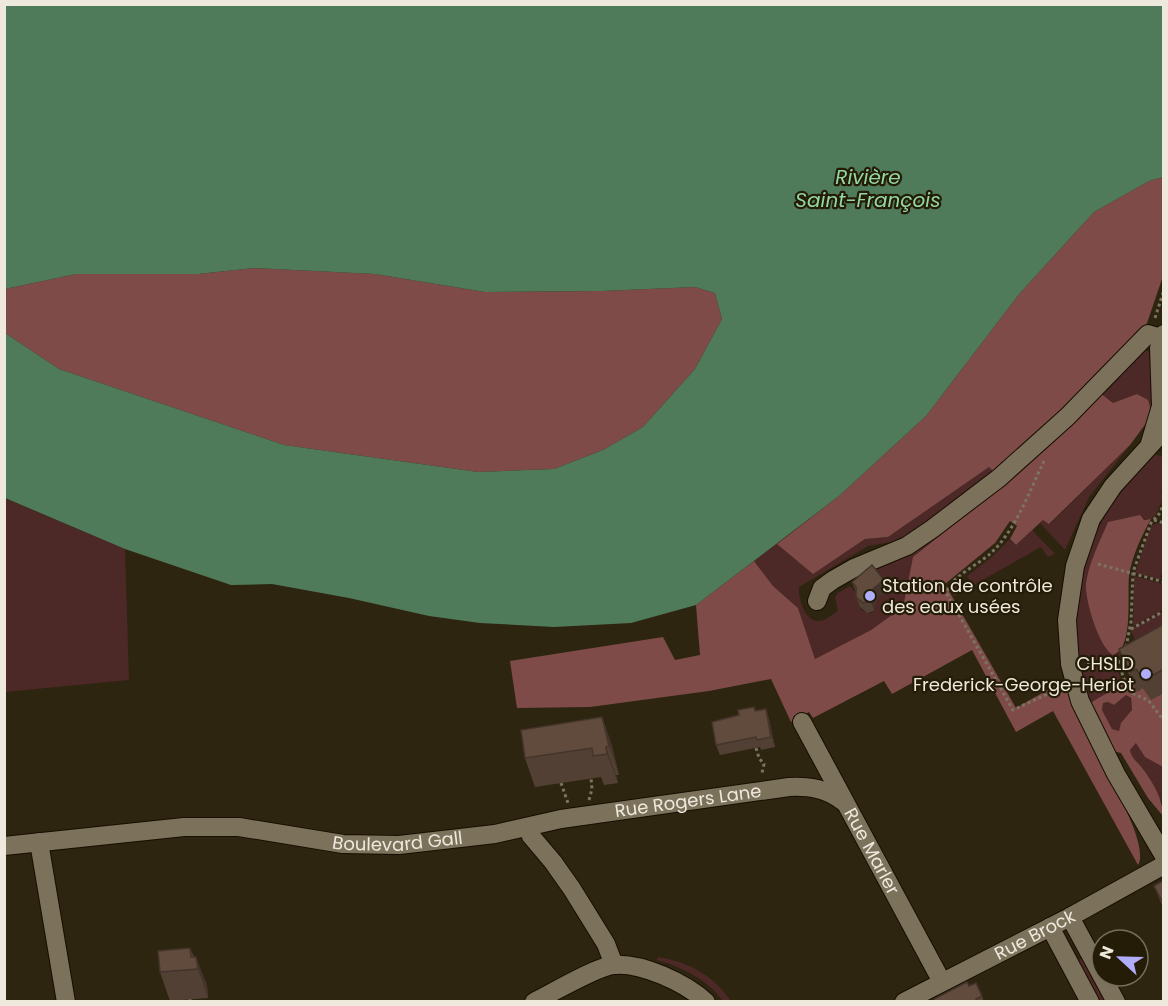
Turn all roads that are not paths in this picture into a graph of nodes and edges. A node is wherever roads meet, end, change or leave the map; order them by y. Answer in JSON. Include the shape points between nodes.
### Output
{"nodes":[{"id":1,"x":1157,"y":335,"type":"edge"},
{"id":2,"x":1164,"y":430,"type":"edge"},
{"id":3,"x":1150,"y":446,"type":"junction"},
{"id":4,"x":817,"y":602,"type":"dead end"},
{"id":5,"x":802,"y":722,"type":"dead end"},
{"id":6,"x":844,"y":802,"type":"junction"},
{"id":7,"x":528,"y":828,"type":"junction"},
{"id":8,"x":39,"y":842,"type":"junction"},
{"id":9,"x":4,"y":846,"type":"edge"},
{"id":10,"x":1164,"y":856,"type":"edge"},
{"id":11,"x":1164,"y":865,"type":"edge"},
{"id":12,"x":1070,"y":917,"type":"junction"},
{"id":13,"x":1050,"y":927,"type":"junction"},
{"id":14,"x":1090,"y":954,"type":"edge"},
{"id":15,"x":614,"y":965,"type":"junction"},
{"id":16,"x":942,"y":982,"type":"junction"},
{"id":17,"x":1108,"y":988,"type":"edge"},
{"id":18,"x":66,"y":1002,"type":"edge"},
{"id":19,"x":534,"y":1002,"type":"edge"},
{"id":20,"x":706,"y":1002,"type":"edge"},
{"id":21,"x":904,"y":1002,"type":"edge"},
{"id":22,"x":1090,"y":1002,"type":"edge"},
{"id":23,"x":1116,"y":1002,"type":"edge"}],
"edges":[{"from":1,"to":3,"type":"street","via":[[1161,406]]},
{"from":1,"to":4,"type":"street","via":[[999,478],[907,546],[833,580],[822,588]]},
{"from":2,"to":3,"type":"street"},
{"from":3,"to":10,"type":"street","via":[[1113,486],[1085,533],[1071,582],[1067,636],[1071,672],[1087,717]]},
{"from":5,"to":6,"type":"street","name":"Rue Marler"},
{"from":6,"to":7,"type":"street","name":"Rue Rogers Lane","via":[[824,790],[789,787],[561,819]]},
{"from":6,"to":16,"type":"street","name":"Rue Marler"},
{"from":7,"to":8,"type":"street","name":"Boulevard Gall","via":[[383,846],[343,844],[228,826]]},
{"from":7,"to":15,"type":"street","via":[[576,895]]},
{"from":8,"to":9,"type":"street","name":"Boulevard Gall"},
{"from":8,"to":18,"type":"street"},
{"from":11,"to":12,"type":"street","name":"Rue Brock"},
{"from":12,"to":13,"type":"street","name":"Rue Brock"},
{"from":12,"to":14,"type":"street"},
{"from":13,"to":16,"type":"street","name":"Rue Brock"},
{"from":13,"to":22,"type":"street"},
{"from":15,"to":19,"type":"street","via":[[596,970]]},
{"from":15,"to":20,"type":"street","via":[[670,978]]},
{"from":16,"to":21,"type":"street","name":"Rue Brock"},
{"from":17,"to":23,"type":"street"}]}
